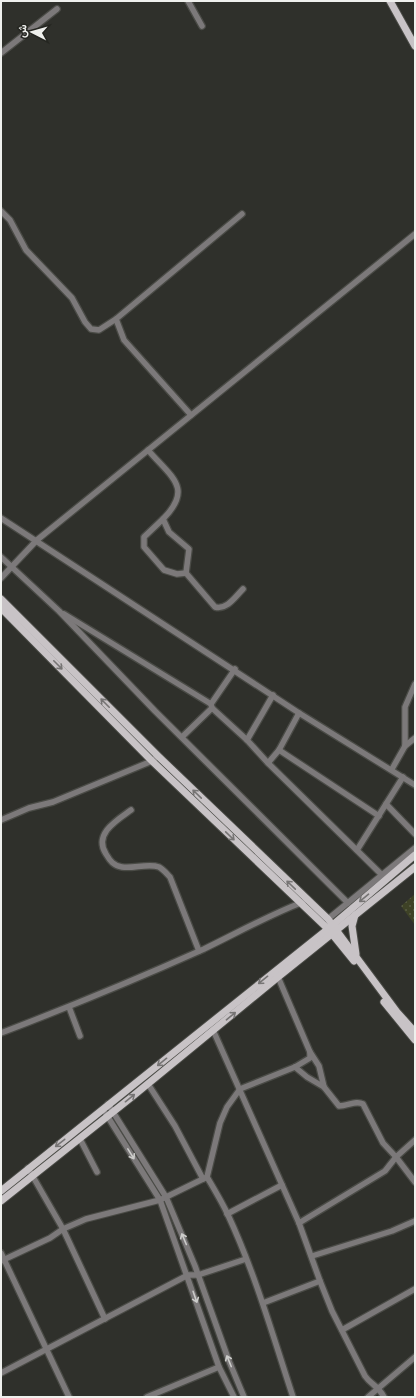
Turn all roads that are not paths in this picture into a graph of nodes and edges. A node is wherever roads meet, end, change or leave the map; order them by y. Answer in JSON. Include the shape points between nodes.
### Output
{"nodes":[{"id":1,"x":188,"y":1,"type":"edge"},
{"id":2,"x":390,"y":1,"type":"edge"},
{"id":3,"x":57,"y":10,"type":"dead end"},
{"id":4,"x":202,"y":26,"type":"dead end"},
{"id":5,"x":415,"y":46,"type":"edge"},
{"id":6,"x":1,"y":53,"type":"edge"},
{"id":7,"x":1,"y":211,"type":"edge"},
{"id":8,"x":242,"y":214,"type":"dead end"},
{"id":9,"x":415,"y":234,"type":"edge"},
{"id":10,"x":116,"y":319,"type":"junction"},
{"id":11,"x":191,"y":415,"type":"junction"},
{"id":12,"x":148,"y":450,"type":"junction"},
{"id":13,"x":1,"y":518,"type":"edge"},
{"id":14,"x":163,"y":519,"type":"junction"},
{"id":15,"x":37,"y":540,"type":"junction"},
{"id":16,"x":1,"y":557,"type":"edge"},
{"id":17,"x":12,"y":568,"type":"junction"},
{"id":18,"x":186,"y":573,"type":"junction"},
{"id":19,"x":1,"y":578,"type":"edge"},
{"id":20,"x":243,"y":589,"type":"dead end"},
{"id":21,"x":1,"y":599,"type":"edge"},
{"id":22,"x":1,"y":608,"type":"edge"},
{"id":23,"x":59,"y":611,"type":"junction"},
{"id":24,"x":234,"y":669,"type":"junction"},
{"id":25,"x":415,"y":684,"type":"edge"},
{"id":26,"x":273,"y":695,"type":"junction"},
{"id":27,"x":212,"y":706,"type":"junction"},
{"id":28,"x":299,"y":713,"type":"junction"},
{"id":29,"x":182,"y":738,"type":"junction"},
{"id":30,"x":415,"y":738,"type":"edge"},
{"id":31,"x":247,"y":740,"type":"junction"},
{"id":32,"x":405,"y":746,"type":"junction"},
{"id":33,"x":279,"y":750,"type":"junction"},
{"id":34,"x":155,"y":759,"type":"junction"},
{"id":35,"x":268,"y":763,"type":"junction"},
{"id":36,"x":392,"y":769,"type":"junction"},
{"id":37,"x":403,"y":777,"type":"junction"},
{"id":38,"x":415,"y":785,"type":"edge"},
{"id":39,"x":386,"y":804,"type":"junction"},
{"id":40,"x":132,"y":810,"type":"dead end"},
{"id":41,"x":379,"y":816,"type":"junction"},
{"id":42,"x":1,"y":820,"type":"edge"},
{"id":43,"x":415,"y":834,"type":"edge"},
{"id":44,"x":415,"y":848,"type":"edge"},
{"id":45,"x":358,"y":850,"type":"junction"},
{"id":46,"x":415,"y":855,"type":"edge"},
{"id":47,"x":415,"y":867,"type":"edge"},
{"id":48,"x":382,"y":875,"type":"junction"},
{"id":49,"x":307,"y":900,"type":"junction"},
{"id":50,"x":300,"y":903,"type":"junction"},
{"id":51,"x":348,"y":903,"type":"junction"},
{"id":52,"x":355,"y":915,"type":"junction"},
{"id":53,"x":331,"y":927,"type":"junction"},
{"id":54,"x":199,"y":951,"type":"junction"},
{"id":55,"x":356,"y":957,"type":"junction"},
{"id":56,"x":278,"y":977,"type":"junction"},
{"id":57,"x":69,"y":1007,"type":"junction"},
{"id":58,"x":213,"y":1030,"type":"junction"},
{"id":59,"x":415,"y":1032,"type":"edge"},
{"id":60,"x":1,"y":1033,"type":"edge"},
{"id":61,"x":80,"y":1036,"type":"dead end"},
{"id":62,"x":415,"y":1040,"type":"edge"},
{"id":63,"x":310,"y":1052,"type":"junction"},
{"id":64,"x":295,"y":1067,"type":"junction"},
{"id":65,"x":148,"y":1084,"type":"junction"},
{"id":66,"x":324,"y":1087,"type":"junction"},
{"id":67,"x":240,"y":1089,"type":"junction"},
{"id":68,"x":105,"y":1107,"type":"junction"},
{"id":69,"x":110,"y":1114,"type":"junction"},
{"id":70,"x":80,"y":1139,"type":"junction"},
{"id":71,"x":415,"y":1140,"type":"edge"},
{"id":72,"x":396,"y":1157,"type":"junction"},
{"id":73,"x":28,"y":1168,"type":"junction"},
{"id":74,"x":97,"y":1172,"type":"dead end"},
{"id":75,"x":33,"y":1175,"type":"junction"},
{"id":76,"x":205,"y":1178,"type":"junction"},
{"id":77,"x":415,"y":1182,"type":"edge"},
{"id":78,"x":282,"y":1185,"type":"junction"},
{"id":79,"x":1,"y":1191,"type":"edge"},
{"id":80,"x":166,"y":1197,"type":"junction"},
{"id":81,"x":160,"y":1200,"type":"junction"},
{"id":82,"x":1,"y":1201,"type":"edge"},
{"id":83,"x":227,"y":1214,"type":"junction"},
{"id":84,"x":415,"y":1221,"type":"edge"},
{"id":85,"x":299,"y":1223,"type":"junction"},
{"id":86,"x":63,"y":1229,"type":"junction"},
{"id":87,"x":1,"y":1253,"type":"edge"},
{"id":88,"x":312,"y":1256,"type":"junction"},
{"id":89,"x":246,"y":1259,"type":"junction"},
{"id":90,"x":2,"y":1261,"type":"edge"},
{"id":91,"x":188,"y":1275,"type":"junction"},
{"id":92,"x":198,"y":1275,"type":"junction"},
{"id":93,"x":320,"y":1281,"type":"junction"},
{"id":94,"x":415,"y":1289,"type":"edge"},
{"id":95,"x":263,"y":1303,"type":"junction"},
{"id":96,"x":105,"y":1319,"type":"junction"},
{"id":97,"x":342,"y":1330,"type":"junction"},
{"id":98,"x":45,"y":1349,"type":"junction"},
{"id":99,"x":415,"y":1357,"type":"edge"},
{"id":100,"x":219,"y":1367,"type":"junction"},
{"id":101,"x":1,"y":1373,"type":"edge"},
{"id":102,"x":379,"y":1388,"type":"junction"},
{"id":103,"x":69,"y":1397,"type":"edge"},
{"id":104,"x":147,"y":1397,"type":"edge"},
{"id":105,"x":234,"y":1397,"type":"edge"},
{"id":106,"x":244,"y":1397,"type":"edge"},
{"id":107,"x":293,"y":1397,"type":"edge"},
{"id":108,"x":368,"y":1397,"type":"edge"},
{"id":109,"x":384,"y":1397,"type":"edge"}],
"edges":[{"from":1,"to":4,"type":"street"},
{"from":2,"to":5,"type":"main road"},
{"from":3,"to":6,"type":"street"},
{"from":7,"to":10,"type":"street","via":[[10,220],[26,250],[72,298],[91,329],[99,330]]},
{"from":8,"to":10,"type":"street"},
{"from":9,"to":11,"type":"street"},
{"from":10,"to":11,"type":"street","via":[[124,340]]},
{"from":11,"to":12,"type":"street"},
{"from":12,"to":14,"type":"street","via":[[178,487],[176,505]]},
{"from":12,"to":15,"type":"street"},
{"from":13,"to":15,"type":"street"},
{"from":14,"to":18,"type":"street","via":[[169,532],[189,549]]},
{"from":14,"to":18,"type":"street","via":[[144,537],[144,547],[164,570],[177,574]]},
{"from":15,"to":17,"type":"street"},
{"from":15,"to":24,"type":"street"},
{"from":16,"to":17,"type":"street"},
{"from":17,"to":19,"type":"street"},
{"from":17,"to":23,"type":"street"},
{"from":18,"to":20,"type":"street","via":[[215,607],[221,609]]},
{"from":34,"to":21,"type":"main road","one_way":true},
{"from":22,"to":34,"type":"main road","one_way":true},
{"from":23,"to":27,"type":"street"},
{"from":23,"to":29,"type":"street"},
{"from":24,"to":26,"type":"street"},
{"from":24,"to":27,"type":"street"},
{"from":25,"to":32,"type":"street","via":[[406,707]]},
{"from":26,"to":28,"type":"street"},
{"from":26,"to":31,"type":"street"},
{"from":27,"to":29,"type":"street"},
{"from":27,"to":31,"type":"street"},
{"from":28,"to":33,"type":"street"},
{"from":28,"to":36,"type":"street"},
{"from":29,"to":51,"type":"street"},
{"from":30,"to":32,"type":"street"},
{"from":31,"to":35,"type":"street"},
{"from":32,"to":36,"type":"street"},
{"from":33,"to":35,"type":"street"},
{"from":33,"to":41,"type":"street"},
{"from":34,"to":42,"type":"street","via":[[53,802],[29,808]]},
{"from":49,"to":34,"type":"main road","one_way":true},
{"from":34,"to":50,"type":"main road","one_way":true},
{"from":35,"to":45,"type":"street"},
{"from":36,"to":37,"type":"street"},
{"from":37,"to":38,"type":"street"},
{"from":37,"to":39,"type":"street"},
{"from":39,"to":41,"type":"street"},
{"from":39,"to":43,"type":"street"},
{"from":40,"to":54,"type":"street","via":[[109,827],[102,838],[104,850],[112,863],[120,867],[158,867],[170,877]]},
{"from":41,"to":45,"type":"street"},
{"from":44,"to":48,"type":"street"},
{"from":45,"to":48,"type":"street"},
{"from":46,"to":53,"type":"main road","one_way":true},
{"from":47,"to":52,"type":"main road"},
{"from":48,"to":51,"type":"street"},
{"from":49,"to":50,"type":"street"},
{"from":49,"to":53,"type":"main road"},
{"from":50,"to":53,"type":"main road"},
{"from":50,"to":54,"type":"street"},
{"from":51,"to":53,"type":"street"},
{"from":52,"to":53,"type":"main road"},
{"from":52,"to":55,"type":"main road","via":[[352,926]]},
{"from":53,"to":55,"type":"main road"},
{"from":53,"to":56,"type":"main road"},
{"from":53,"to":62,"type":"main road","via":[[396,1018]]},
{"from":53,"to":68,"type":"main road","one_way":true},
{"from":54,"to":57,"type":"street"},
{"from":55,"to":59,"type":"main road"},
{"from":58,"to":56,"type":"main road","one_way":true},
{"from":56,"to":63,"type":"street"},
{"from":57,"to":60,"type":"street"},
{"from":57,"to":61,"type":"street"},
{"from":58,"to":65,"type":"main road"},
{"from":58,"to":67,"type":"street"},
{"from":63,"to":64,"type":"street","via":[[310,1058]]},
{"from":63,"to":66,"type":"street","via":[[319,1066]]},
{"from":64,"to":66,"type":"street"},
{"from":64,"to":67,"type":"street"},
{"from":69,"to":65,"type":"main road","one_way":true},
{"from":65,"to":76,"type":"street"},
{"from":66,"to":72,"type":"street","via":[[339,1106],[357,1102],[364,1104],[384,1143]]},
{"from":67,"to":76,"type":"street","via":[[220,1123]]},
{"from":67,"to":78,"type":"street"},
{"from":68,"to":69,"type":"street"},
{"from":68,"to":73,"type":"main road","one_way":true},
{"from":69,"to":70,"type":"main road"},
{"from":69,"to":80,"type":"street"},
{"from":69,"to":81,"type":"street","one_way":true},
{"from":70,"to":74,"type":"street"},
{"from":70,"to":75,"type":"main road"},
{"from":71,"to":72,"type":"street"},
{"from":72,"to":77,"type":"street"},
{"from":72,"to":85,"type":"street","via":[[385,1171]]},
{"from":73,"to":75,"type":"street"},
{"from":73,"to":79,"type":"main road"},
{"from":75,"to":82,"type":"main road"},
{"from":75,"to":86,"type":"street"},
{"from":76,"to":80,"type":"street"},
{"from":76,"to":83,"type":"street"},
{"from":78,"to":83,"type":"street"},
{"from":78,"to":85,"type":"street"},
{"from":80,"to":81,"type":"street"},
{"from":92,"to":80,"type":"street","one_way":true},
{"from":81,"to":86,"type":"street","via":[[100,1214]]},
{"from":81,"to":91,"type":"street"},
{"from":83,"to":89,"type":"street"},
{"from":84,"to":88,"type":"street","via":[[392,1231]]},
{"from":85,"to":88,"type":"street"},
{"from":86,"to":90,"type":"street"},
{"from":86,"to":96,"type":"street"},
{"from":87,"to":90,"type":"street"},
{"from":88,"to":93,"type":"street"},
{"from":89,"to":92,"type":"street"},
{"from":89,"to":95,"type":"street"},
{"from":90,"to":98,"type":"street"},
{"from":91,"to":92,"type":"street"},
{"from":91,"to":96,"type":"street"},
{"from":91,"to":100,"type":"street","one_way":true},
{"from":106,"to":92,"type":"street","one_way":true},
{"from":93,"to":95,"type":"street"},
{"from":93,"to":97,"type":"street"},
{"from":94,"to":97,"type":"street"},
{"from":95,"to":107,"type":"street"},
{"from":96,"to":98,"type":"street"},
{"from":97,"to":102,"type":"street","via":[[365,1376]]},
{"from":98,"to":101,"type":"street"},
{"from":98,"to":103,"type":"street"},
{"from":99,"to":102,"type":"street"},
{"from":100,"to":104,"type":"street"},
{"from":100,"to":105,"type":"street"},
{"from":102,"to":108,"type":"street"},
{"from":102,"to":109,"type":"street"}]}
